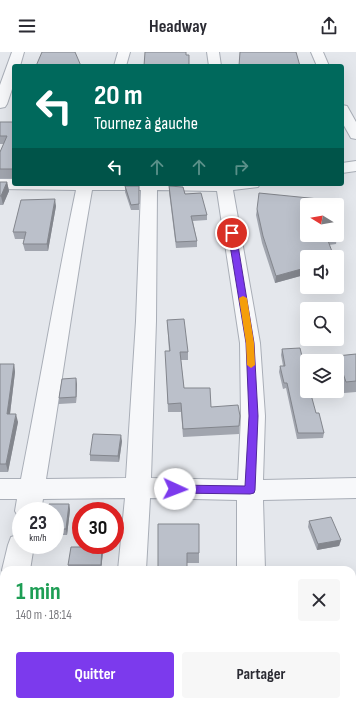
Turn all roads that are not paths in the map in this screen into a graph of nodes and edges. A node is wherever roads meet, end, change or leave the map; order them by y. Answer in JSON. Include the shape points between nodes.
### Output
{"nodes":[{"id":1,"x":18,"y":52,"type":"edge"},
{"id":2,"x":124,"y":52,"type":"edge"},
{"id":3,"x":213,"y":52,"type":"edge"},
{"id":4,"x":317,"y":52,"type":"edge"},
{"id":5,"x":14,"y":64,"type":"edge"},
{"id":6,"x":121,"y":64,"type":"edge"},
{"id":7,"x":215,"y":64,"type":"edge"},
{"id":8,"x":322,"y":64,"type":"edge"},
{"id":9,"x":12,"y":69,"type":"edge"},
{"id":10,"x":0,"y":104,"type":"edge"},
{"id":11,"x":344,"y":114,"type":"edge"},
{"id":12,"x":356,"y":135,"type":"edge"},
{"id":13,"x":356,"y":166,"type":"edge"},
{"id":14,"x":344,"y":168,"type":"edge"},
{"id":15,"x":0,"y":184,"type":"edge"},
{"id":16,"x":12,"y":184,"type":"edge"},
{"id":17,"x":85,"y":186,"type":"edge"},
{"id":18,"x":149,"y":186,"type":"edge"},
{"id":19,"x":224,"y":186,"type":"edge"},
{"id":20,"x":138,"y":488,"type":"junction"},
{"id":21,"x":356,"y":488,"type":"edge"},
{"id":22,"x":0,"y":489,"type":"edge"},
{"id":23,"x":250,"y":490,"type":"junction"},
{"id":24,"x":30,"y":500,"type":"edge"},
{"id":25,"x":19,"y":554,"type":"edge"},
{"id":26,"x":17,"y":566,"type":"edge"},
{"id":27,"x":132,"y":566,"type":"edge"},
{"id":28,"x":251,"y":566,"type":"edge"}],
"edges":[{"from":1,"to":5,"type":"street"},
{"from":2,"to":6,"type":"street"},
{"from":3,"to":7,"type":"street"},
{"from":4,"to":8,"type":"street"},
{"from":9,"to":10,"type":"street"},
{"from":11,"to":12,"type":"street"},
{"from":13,"to":14,"type":"street"},
{"from":15,"to":16,"type":"street"},
{"from":17,"to":24,"type":"street"},
{"from":18,"to":20,"type":"street"},
{"from":19,"to":23,"type":"street","via":[[250,343],[253,416]]},
{"from":20,"to":23,"type":"street"},
{"from":20,"to":24,"type":"street"},
{"from":20,"to":27,"type":"street"},
{"from":21,"to":23,"type":"street"},
{"from":22,"to":24,"type":"street"},
{"from":23,"to":28,"type":"street"},
{"from":25,"to":26,"type":"street"}]}
